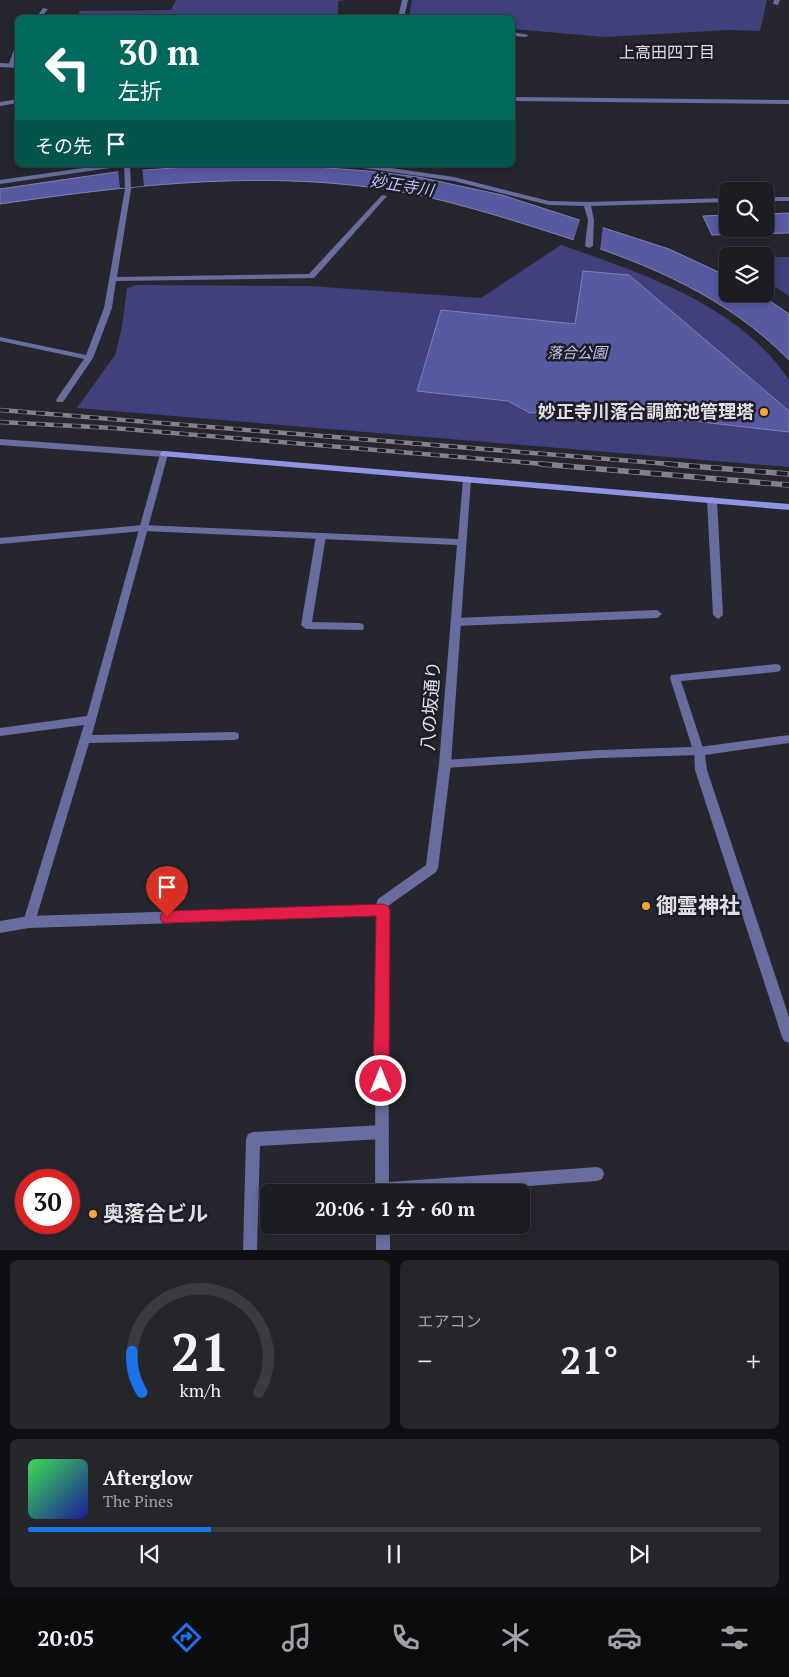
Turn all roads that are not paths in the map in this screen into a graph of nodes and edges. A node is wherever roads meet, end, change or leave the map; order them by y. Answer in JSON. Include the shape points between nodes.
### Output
{"nodes":[{"id":1,"x":405,"y":0,"type":"edge"},
{"id":2,"x":45,"y":9,"type":"dead end"},
{"id":3,"x":40,"y":15,"type":"edge"},
{"id":4,"x":402,"y":15,"type":"edge"},
{"id":5,"x":515,"y":34,"type":"edge"},
{"id":6,"x":526,"y":35,"type":"dead end"},
{"id":7,"x":15,"y":53,"type":"edge"},
{"id":8,"x":0,"y":65,"type":"edge"},
{"id":9,"x":10,"y":65,"type":"junction"},
{"id":10,"x":15,"y":66,"type":"edge"},
{"id":11,"x":515,"y":99,"type":"edge"},
{"id":12,"x":15,"y":102,"type":"edge"},
{"id":13,"x":789,"y":102,"type":"edge"},
{"id":14,"x":0,"y":104,"type":"edge"},
{"id":15,"x":103,"y":167,"type":"edge"},
{"id":16,"x":127,"y":167,"type":"edge"},
{"id":17,"x":370,"y":167,"type":"edge"},
{"id":18,"x":0,"y":182,"type":"edge"},
{"id":19,"x":384,"y":196,"type":"dead end"},
{"id":20,"x":774,"y":199,"type":"edge"},
{"id":21,"x":789,"y":199,"type":"edge"},
{"id":22,"x":719,"y":200,"type":"edge"},
{"id":23,"x":587,"y":204,"type":"junction"},
{"id":24,"x":589,"y":246,"type":"dead end"},
{"id":25,"x":112,"y":279,"type":"junction"},
{"id":26,"x":0,"y":339,"type":"edge"},
{"id":27,"x":89,"y":358,"type":"junction"},
{"id":28,"x":60,"y":400,"type":"dead end"},
{"id":29,"x":0,"y":442,"type":"edge"},
{"id":30,"x":164,"y":454,"type":"junction"},
{"id":31,"x":467,"y":480,"type":"junction"},
{"id":32,"x":712,"y":500,"type":"junction"},
{"id":33,"x":789,"y":507,"type":"edge"},
{"id":34,"x":143,"y":528,"type":"junction"},
{"id":35,"x":322,"y":536,"type":"junction"},
{"id":36,"x":0,"y":541,"type":"edge"},
{"id":37,"x":461,"y":542,"type":"junction"},
{"id":38,"x":657,"y":614,"type":"dead end"},
{"id":39,"x":718,"y":615,"type":"dead end"},
{"id":40,"x":455,"y":622,"type":"junction"},
{"id":41,"x":359,"y":627,"type":"dead end"},
{"id":42,"x":776,"y":668,"type":"dead end"},
{"id":43,"x":91,"y":720,"type":"junction"},
{"id":44,"x":0,"y":732,"type":"edge"},
{"id":45,"x":234,"y":736,"type":"dead end"},
{"id":46,"x":85,"y":738,"type":"junction"},
{"id":47,"x":789,"y":739,"type":"edge"},
{"id":48,"x":699,"y":751,"type":"junction"},
{"id":49,"x":445,"y":764,"type":"junction"},
{"id":50,"x":383,"y":910,"type":"junction"},
{"id":51,"x":30,"y":922,"type":"junction"},
{"id":52,"x":0,"y":927,"type":"edge"},
{"id":53,"x":789,"y":1037,"type":"edge"},
{"id":54,"x":382,"y":1132,"type":"junction"},
{"id":55,"x":597,"y":1174,"type":"dead end"},
{"id":56,"x":382,"y":1184,"type":"edge"},
{"id":57,"x":471,"y":1184,"type":"edge"},
{"id":58,"x":382,"y":1234,"type":"edge"},
{"id":59,"x":250,"y":1250,"type":"edge"},
{"id":60,"x":383,"y":1250,"type":"edge"}],
"edges":[{"from":1,"to":4,"type":"street"},
{"from":2,"to":3,"type":"street"},
{"from":5,"to":6,"type":"street"},
{"from":7,"to":9,"type":"street"},
{"from":8,"to":9,"type":"street"},
{"from":9,"to":10,"type":"street"},
{"from":11,"to":13,"type":"street"},
{"from":12,"to":14,"type":"street"},
{"from":15,"to":18,"type":"street"},
{"from":16,"to":25,"type":"street","via":[[128,187]]},
{"from":17,"to":23,"type":"street","via":[[454,179],[549,203]]},
{"from":19,"to":25,"type":"street","via":[[311,276]]},
{"from":20,"to":21,"type":"street"},
{"from":22,"to":23,"type":"street"},
{"from":23,"to":24,"type":"street"},
{"from":25,"to":27,"type":"street","via":[[108,308]]},
{"from":26,"to":27,"type":"street"},
{"from":27,"to":28,"type":"street"},
{"from":29,"to":30,"type":"street"},
{"from":30,"to":31,"type":"street"},
{"from":30,"to":34,"type":"street"},
{"from":31,"to":32,"type":"street"},
{"from":31,"to":37,"type":"street","name":"八の坂通り"},
{"from":32,"to":33,"type":"street"},
{"from":32,"to":39,"type":"street"},
{"from":34,"to":35,"type":"street"},
{"from":34,"to":36,"type":"street"},
{"from":34,"to":43,"type":"street"},
{"from":35,"to":37,"type":"street"},
{"from":35,"to":41,"type":"street","via":[[306,625]]},
{"from":37,"to":40,"type":"street","name":"八の坂通り"},
{"from":38,"to":40,"type":"street"},
{"from":40,"to":49,"type":"street","name":"八の坂通り"},
{"from":42,"to":48,"type":"street","via":[[675,678]]},
{"from":43,"to":44,"type":"street"},
{"from":43,"to":46,"type":"street"},
{"from":45,"to":46,"type":"street"},
{"from":46,"to":51,"type":"street"},
{"from":47,"to":48,"type":"street"},
{"from":48,"to":49,"type":"street"},
{"from":48,"to":53,"type":"street","via":[[701,770]]},
{"from":49,"to":50,"type":"street","name":"八の坂通り","via":[[432,868],[382,903]]},
{"from":50,"to":51,"type":"street"},
{"from":50,"to":54,"type":"street"},
{"from":51,"to":52,"type":"street"},
{"from":54,"to":56,"type":"street"},
{"from":54,"to":59,"type":"street","via":[[253,1139]]},
{"from":55,"to":57,"type":"street"},
{"from":58,"to":60,"type":"street"}]}
